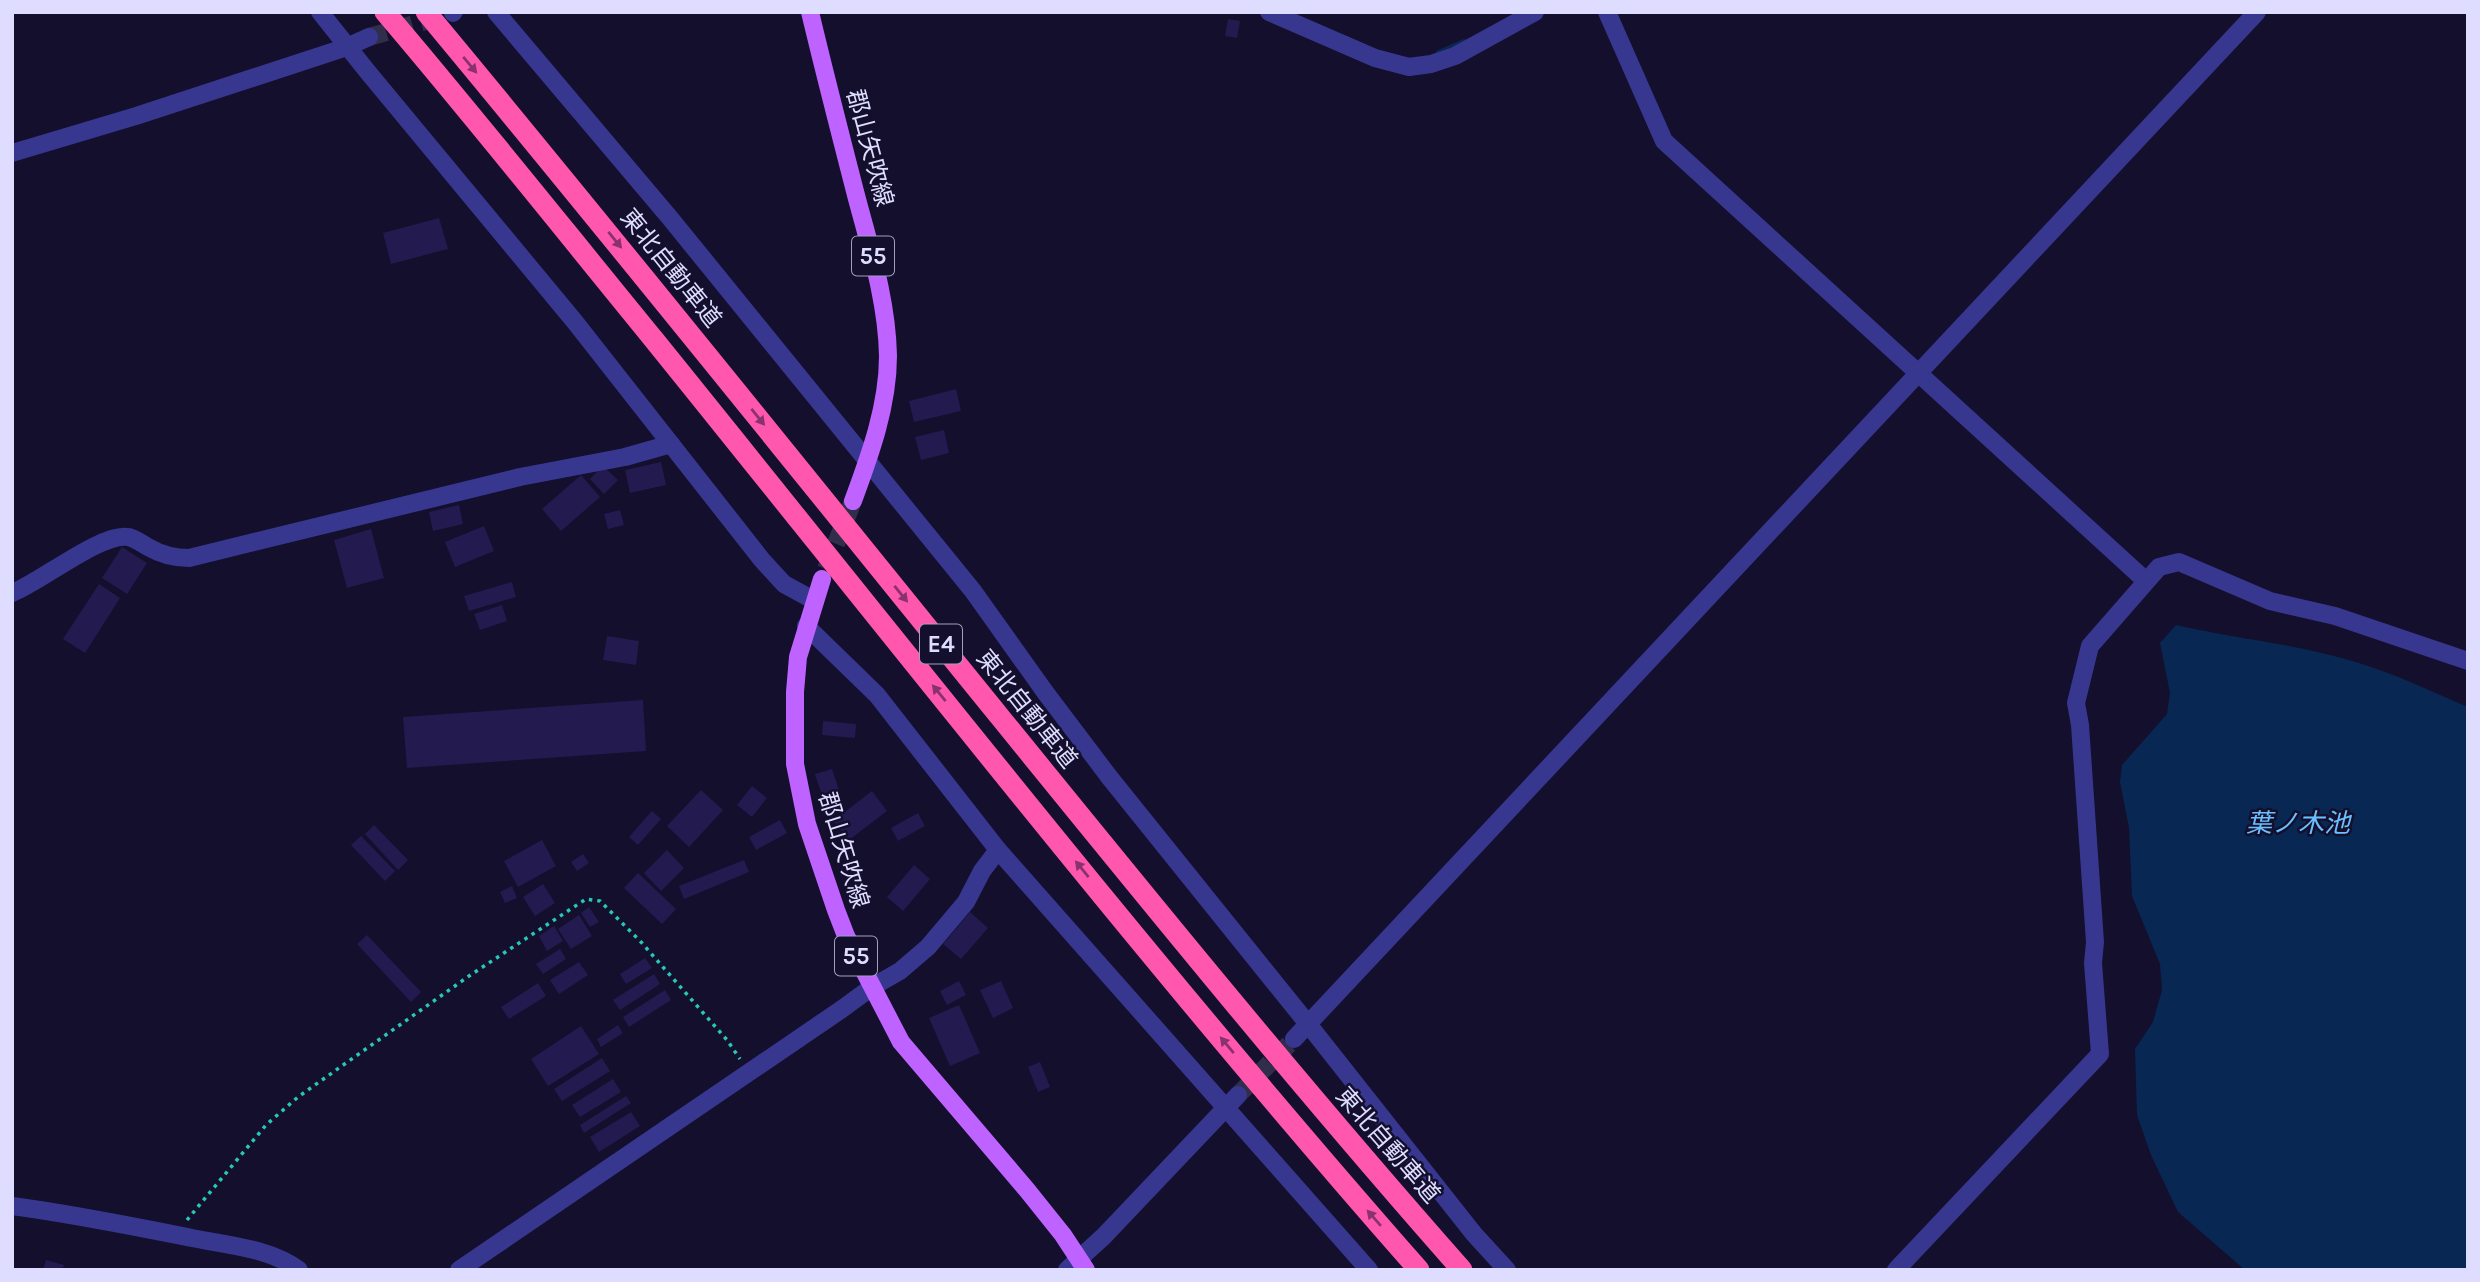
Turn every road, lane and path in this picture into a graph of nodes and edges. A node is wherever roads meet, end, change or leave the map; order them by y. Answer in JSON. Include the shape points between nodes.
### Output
{"nodes":[{"id":1,"x":320,"y":12,"type":"edge"},
{"id":2,"x":385,"y":12,"type":"edge"},
{"id":3,"x":426,"y":12,"type":"edge"},
{"id":4,"x":496,"y":12,"type":"edge"},
{"id":5,"x":810,"y":12,"type":"edge"},
{"id":6,"x":1269,"y":12,"type":"edge"},
{"id":7,"x":1535,"y":12,"type":"edge"},
{"id":8,"x":1606,"y":12,"type":"edge"},
{"id":9,"x":2256,"y":12,"type":"edge"},
{"id":10,"x":369,"y":37,"type":"tunnel mouth"},
{"id":11,"x":347,"y":47,"type":"junction"},
{"id":12,"x":12,"y":153,"type":"edge"},
{"id":13,"x":1917,"y":374,"type":"junction"},
{"id":14,"x":671,"y":444,"type":"junction"},
{"id":15,"x":868,"y":461,"type":"junction"},
{"id":16,"x":853,"y":501,"type":"tunnel mouth"},
{"id":17,"x":822,"y":579,"type":"tunnel mouth"},
{"id":18,"x":2146,"y":582,"type":"junction"},
{"id":19,"x":12,"y":593,"type":"edge"},
{"id":20,"x":815,"y":601,"type":"junction"},
{"id":21,"x":806,"y":626,"type":"junction"},
{"id":22,"x":2468,"y":661,"type":"edge"},
{"id":23,"x":998,"y":850,"type":"junction"},
{"id":24,"x":872,"y":986,"type":"junction"},
{"id":25,"x":1308,"y":1024,"type":"junction"},
{"id":26,"x":1294,"y":1040,"type":"tunnel mouth"},
{"id":27,"x":749,"y":1072,"type":"junction"},
{"id":28,"x":1238,"y":1095,"type":"tunnel mouth"},
{"id":29,"x":1225,"y":1109,"type":"junction"},
{"id":30,"x":12,"y":1206,"type":"edge"},
{"id":31,"x":179,"y":1235,"type":"junction"},
{"id":32,"x":1078,"y":1266,"type":"edge"},
{"id":33,"x":299,"y":1270,"type":"edge"},
{"id":34,"x":459,"y":1270,"type":"edge"},
{"id":35,"x":1369,"y":1270,"type":"edge"},
{"id":36,"x":1419,"y":1270,"type":"edge"},
{"id":37,"x":1462,"y":1270,"type":"edge"},
{"id":38,"x":1507,"y":1270,"type":"edge"},
{"id":39,"x":1895,"y":1270,"type":"edge"}],
"edges":[{"from":1,"to":11,"type":"street"},
{"from":36,"to":2,"type":"highway","number":"E4","one_way":true,"via":[[1165,971]]},
{"from":3,"to":37,"type":"highway","name":"東北自動車道","number":"E4","one_way":true,"via":[[1190,950]]},
{"from":4,"to":15,"type":"street"},
{"from":5,"to":15,"type":"main road","name":"郡山矢吹線","number":"55","via":[[883,303],[888,357]]},
{"from":6,"to":7,"type":"street","via":[[1375,58],[1409,67],[1455,56]]},
{"from":8,"to":13,"type":"street","via":[[1664,141]]},
{"from":9,"to":13,"type":"street"},
{"from":10,"to":11,"type":"street"},
{"from":11,"to":12,"type":"street"},
{"from":11,"to":14,"type":"street"},
{"from":13,"to":18,"type":"street"},
{"from":13,"to":25,"type":"street"},
{"from":14,"to":19,"type":"street","via":[[189,558],[175,558],[128,537],[119,538]]},
{"from":14,"to":20,"type":"street","via":[[762,561],[784,584]]},
{"from":15,"to":16,"type":"main road","name":"郡山矢吹線","number":"55"},
{"from":15,"to":25,"type":"street","via":[[973,591],[1110,778]]},
{"from":17,"to":20,"type":"main road","name":"郡山矢吹線","number":"55"},
{"from":18,"to":22,"type":"street","via":[[2160,567],[2179,562],[2270,601],[2335,616]]},
{"from":18,"to":39,"type":"street","via":[[2090,646],[2076,703],[2099,1054]]},
{"from":20,"to":21,"type":"main road","name":"郡山矢吹線","number":"55"},
{"from":21,"to":23,"type":"street","via":[[877,695]]},
{"from":21,"to":24,"type":"main road","name":"郡山矢吹線","number":"55","via":[[794,692],[800,793],[836,910]]},
{"from":23,"to":24,"type":"street","via":[[966,902],[928,947],[900,971]]},
{"from":23,"to":29,"type":"street"},
{"from":24,"to":27,"type":"street"},
{"from":24,"to":32,"type":"main road","name":"郡山矢吹線","number":"55","via":[[901,1042],[1027,1190]]},
{"from":25,"to":26,"type":"street"},
{"from":25,"to":38,"type":"street"},
{"from":27,"to":31,"type":"path","via":[[727,1040],[640,942],[600,901],[586,899],[298,1097],[260,1132],[184,1222]]},
{"from":27,"to":34,"type":"street"},
{"from":28,"to":29,"type":"street"},
{"from":29,"to":32,"type":"street"},
{"from":29,"to":35,"type":"street"},
{"from":30,"to":31,"type":"street"},
{"from":31,"to":33,"type":"street","via":[[243,1248]]}]}
